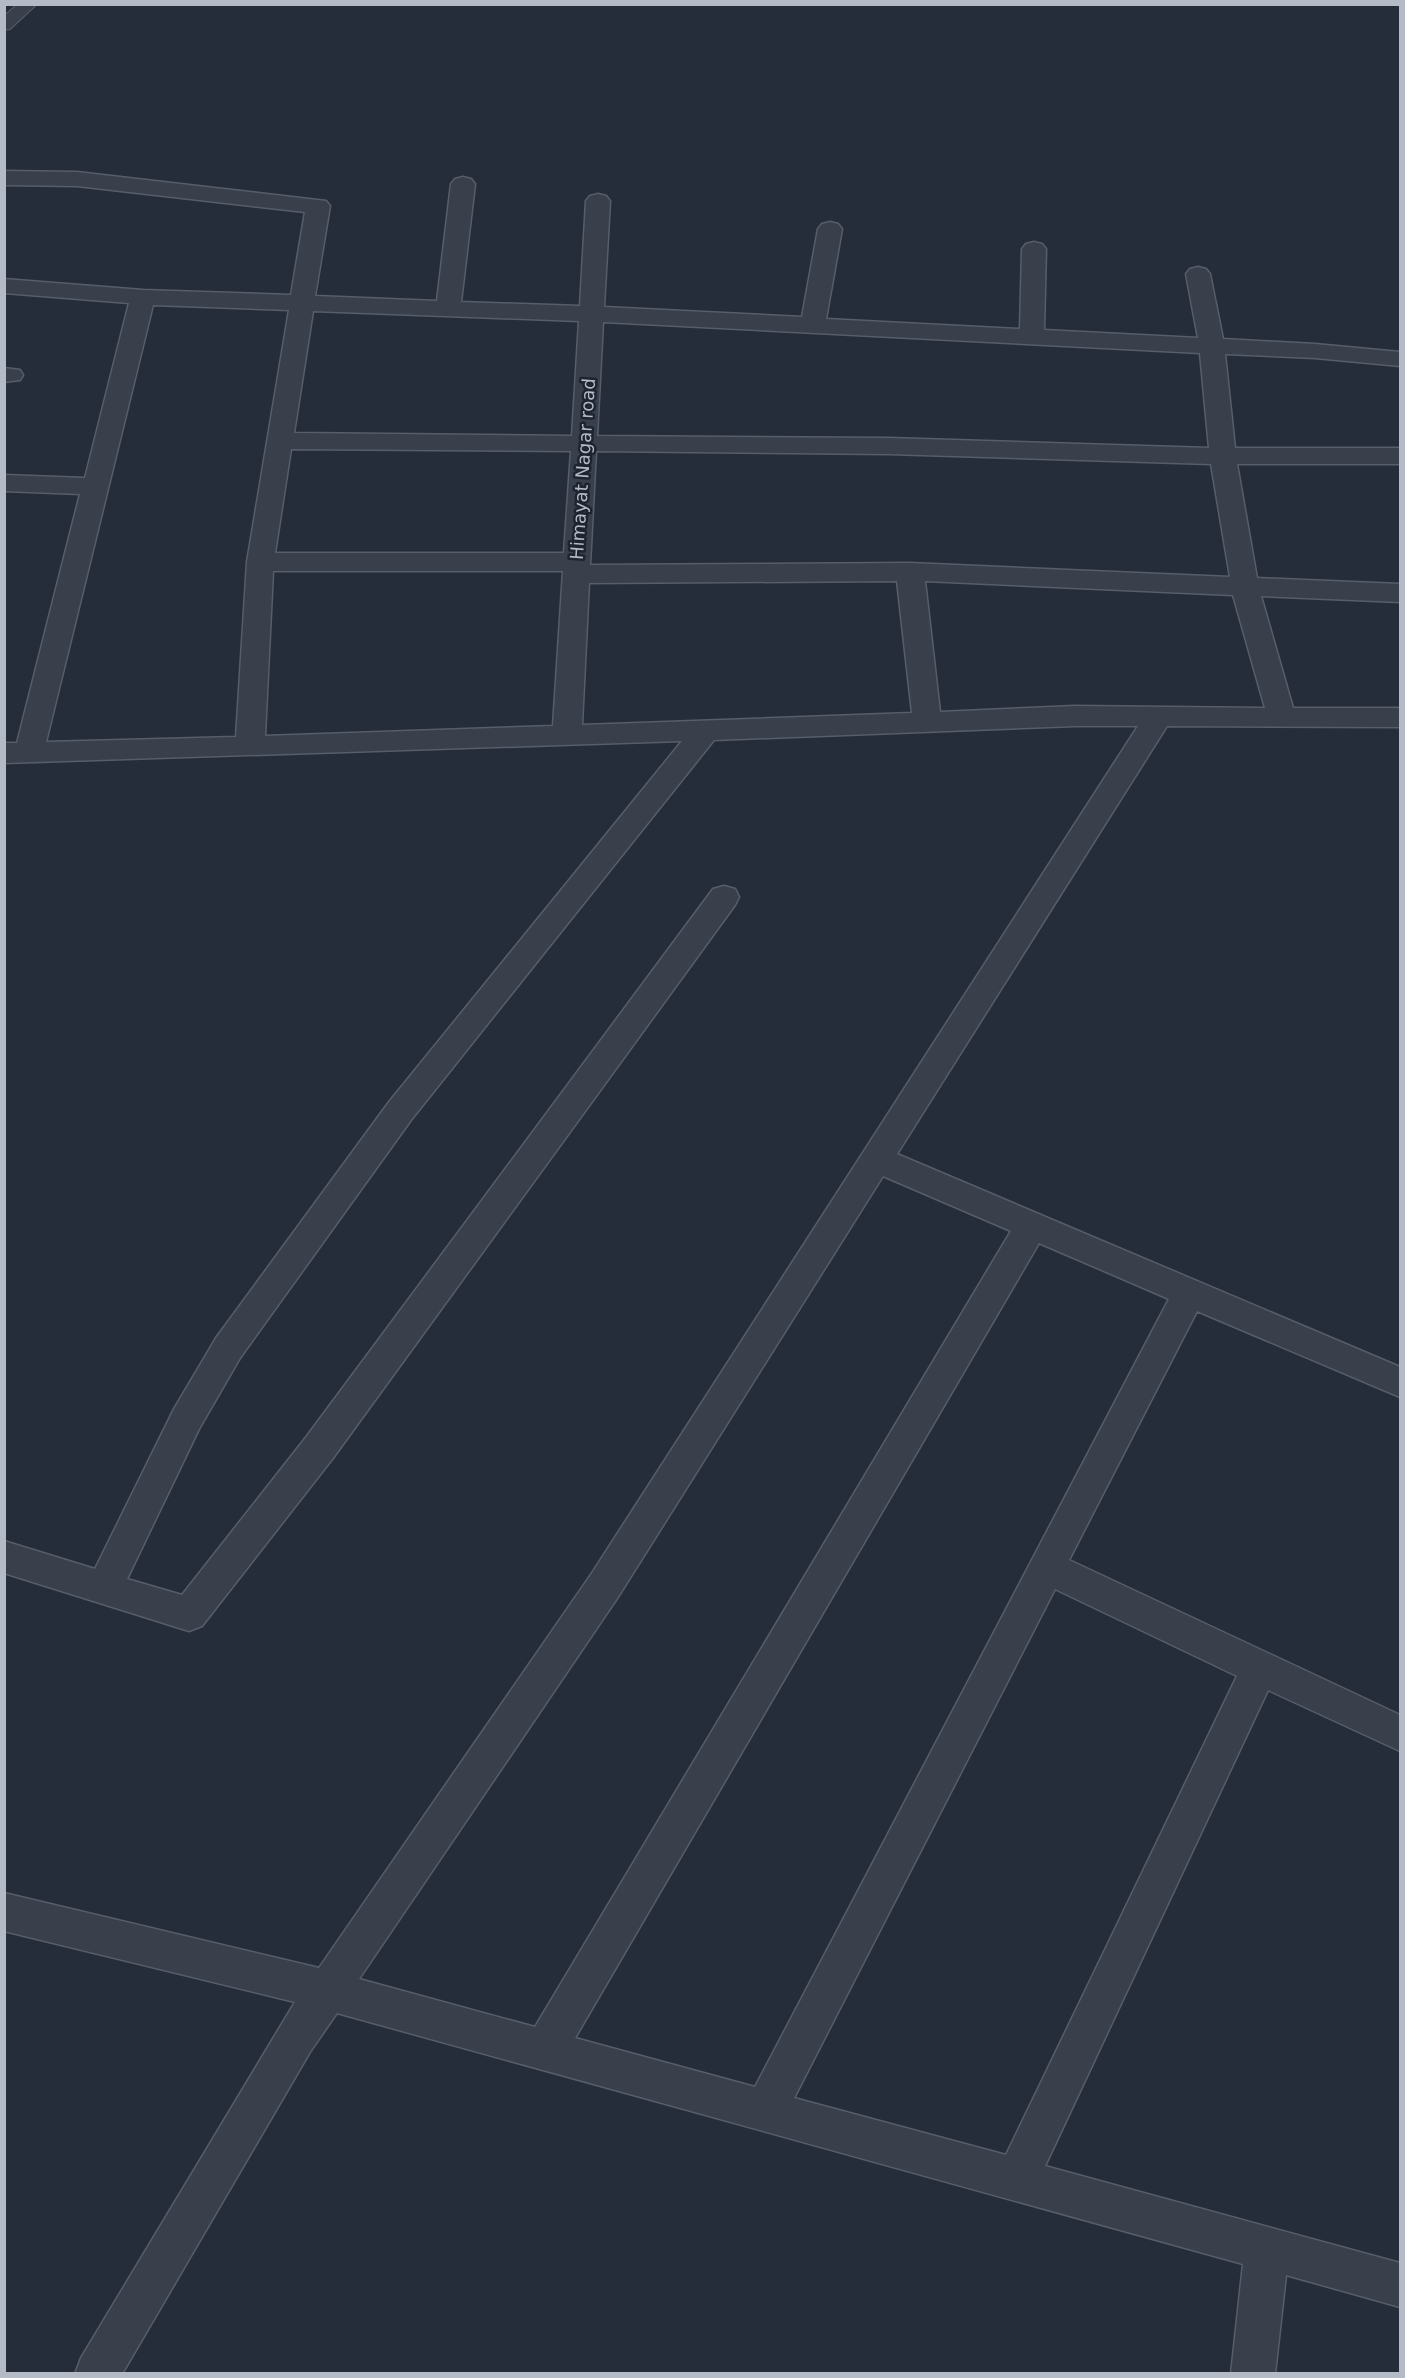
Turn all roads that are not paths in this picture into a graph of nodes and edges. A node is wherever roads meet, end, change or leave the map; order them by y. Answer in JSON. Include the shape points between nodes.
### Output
{"nodes":[{"id":1,"x":29,"y":4,"type":"edge"},
{"id":2,"x":4,"y":25,"type":"edge"},
{"id":3,"x":4,"y":178,"type":"edge"},
{"id":4,"x":463,"y":184,"type":"dead end"},
{"id":5,"x":598,"y":201,"type":"dead end"},
{"id":6,"x":830,"y":229,"type":"dead end"},
{"id":7,"x":1034,"y":249,"type":"dead end"},
{"id":8,"x":1198,"y":274,"type":"dead end"},
{"id":9,"x":4,"y":286,"type":"edge"},
{"id":10,"x":143,"y":297,"type":"junction"},
{"id":11,"x":303,"y":303,"type":"junction"},
{"id":12,"x":448,"y":309,"type":"junction"},
{"id":13,"x":591,"y":314,"type":"junction"},
{"id":14,"x":812,"y":327,"type":"junction"},
{"id":15,"x":1032,"y":338,"type":"junction"},
{"id":16,"x":1212,"y":346,"type":"junction"},
{"id":17,"x":1401,"y":359,"type":"edge"},
{"id":18,"x":279,"y":441,"type":"junction"},
{"id":19,"x":585,"y":442,"type":"junction"},
{"id":20,"x":1222,"y":456,"type":"junction"},
{"id":21,"x":1401,"y":456,"type":"edge"},
{"id":22,"x":4,"y":483,"type":"edge"},
{"id":23,"x":95,"y":487,"type":"junction"},
{"id":24,"x":260,"y":561,"type":"junction"},
{"id":25,"x":577,"y":568,"type":"junction"},
{"id":26,"x":910,"y":572,"type":"junction"},
{"id":27,"x":1245,"y":588,"type":"junction"},
{"id":28,"x":1401,"y":593,"type":"edge"},
{"id":29,"x":1159,"y":716,"type":"junction"},
{"id":30,"x":1282,"y":717,"type":"junction"},
{"id":31,"x":1401,"y":718,"type":"edge"},
{"id":32,"x":927,"y":722,"type":"junction"},
{"id":33,"x":706,"y":730,"type":"junction"},
{"id":34,"x":567,"y":736,"type":"junction"},
{"id":35,"x":250,"y":746,"type":"junction"},
{"id":36,"x":17,"y":753,"type":"edge"},
{"id":37,"x":724,"y":897,"type":"dead end"},
{"id":38,"x":877,"y":1159,"type":"junction"},
{"id":39,"x":1032,"y":1225,"type":"junction"},
{"id":40,"x":1190,"y":1292,"type":"junction"},
{"id":41,"x":1401,"y":1382,"type":"edge"},
{"id":42,"x":4,"y":1557,"type":"edge"},
{"id":43,"x":1046,"y":1567,"type":"junction"},
{"id":44,"x":104,"y":1588,"type":"junction"},
{"id":45,"x":1260,"y":1668,"type":"junction"},
{"id":46,"x":1401,"y":1734,"type":"edge"},
{"id":47,"x":4,"y":1912,"type":"edge"},
{"id":48,"x":327,"y":1990,"type":"junction"},
{"id":49,"x":544,"y":2049,"type":"junction"},
{"id":50,"x":765,"y":2110,"type":"junction"},
{"id":51,"x":1017,"y":2179,"type":"junction"},
{"id":52,"x":1267,"y":2248,"type":"junction"},
{"id":53,"x":1401,"y":2284,"type":"edge"},
{"id":54,"x":97,"y":2373,"type":"edge"},
{"id":55,"x":1253,"y":2373,"type":"edge"}],
"edges":[{"from":1,"to":2,"type":"lane"},
{"from":3,"to":11,"type":"street","via":[[77,179],[318,206]]},
{"from":4,"to":12,"type":"street"},
{"from":5,"to":13,"type":"street","name":"Himayat Nagar road"},
{"from":6,"to":14,"type":"street"},
{"from":7,"to":15,"type":"street"},
{"from":8,"to":16,"type":"street"},
{"from":9,"to":10,"type":"street"},
{"from":10,"to":11,"type":"street"},
{"from":10,"to":23,"type":"street"},
{"from":11,"to":12,"type":"street"},
{"from":11,"to":18,"type":"street"},
{"from":12,"to":13,"type":"street"},
{"from":13,"to":14,"type":"street"},
{"from":13,"to":19,"type":"street","name":"Himayat Nagar road"},
{"from":14,"to":15,"type":"street"},
{"from":15,"to":16,"type":"street"},
{"from":16,"to":17,"type":"street"},
{"from":16,"to":20,"type":"street"},
{"from":18,"to":19,"type":"street"},
{"from":18,"to":24,"type":"street"},
{"from":19,"to":20,"type":"street"},
{"from":19,"to":25,"type":"street","name":"Himayat Nagar road"},
{"from":20,"to":21,"type":"street"},
{"from":20,"to":27,"type":"street"},
{"from":22,"to":23,"type":"street"},
{"from":23,"to":36,"type":"street"},
{"from":24,"to":25,"type":"street"},
{"from":24,"to":35,"type":"street"},
{"from":25,"to":26,"type":"street"},
{"from":25,"to":34,"type":"street","name":"Himayat Nagar road"},
{"from":26,"to":27,"type":"street"},
{"from":26,"to":32,"type":"street"},
{"from":27,"to":28,"type":"street"},
{"from":27,"to":30,"type":"street"},
{"from":29,"to":30,"type":"street"},
{"from":29,"to":32,"type":"street"},
{"from":29,"to":38,"type":"street"},
{"from":30,"to":31,"type":"street"},
{"from":32,"to":33,"type":"street"},
{"from":33,"to":34,"type":"street"},
{"from":33,"to":44,"type":"street","via":[[400,1111],[228,1348],[186,1420]]},
{"from":34,"to":35,"type":"street"},
{"from":35,"to":36,"type":"street"},
{"from":37,"to":44,"type":"street","via":[[320,1448],[189,1614]]},
{"from":38,"to":39,"type":"street"},
{"from":38,"to":48,"type":"street","via":[[605,1585]]},
{"from":39,"to":40,"type":"street"},
{"from":39,"to":49,"type":"street"},
{"from":40,"to":41,"type":"street"},
{"from":40,"to":43,"type":"street"},
{"from":42,"to":44,"type":"street"},
{"from":43,"to":45,"type":"street"},
{"from":43,"to":50,"type":"street"},
{"from":45,"to":46,"type":"street"},
{"from":45,"to":51,"type":"street"},
{"from":47,"to":48,"type":"street"},
{"from":48,"to":49,"type":"street"},
{"from":48,"to":54,"type":"street"},
{"from":49,"to":50,"type":"street"},
{"from":50,"to":51,"type":"street"},
{"from":51,"to":52,"type":"street"},
{"from":52,"to":53,"type":"street"},
{"from":52,"to":55,"type":"street"}]}
